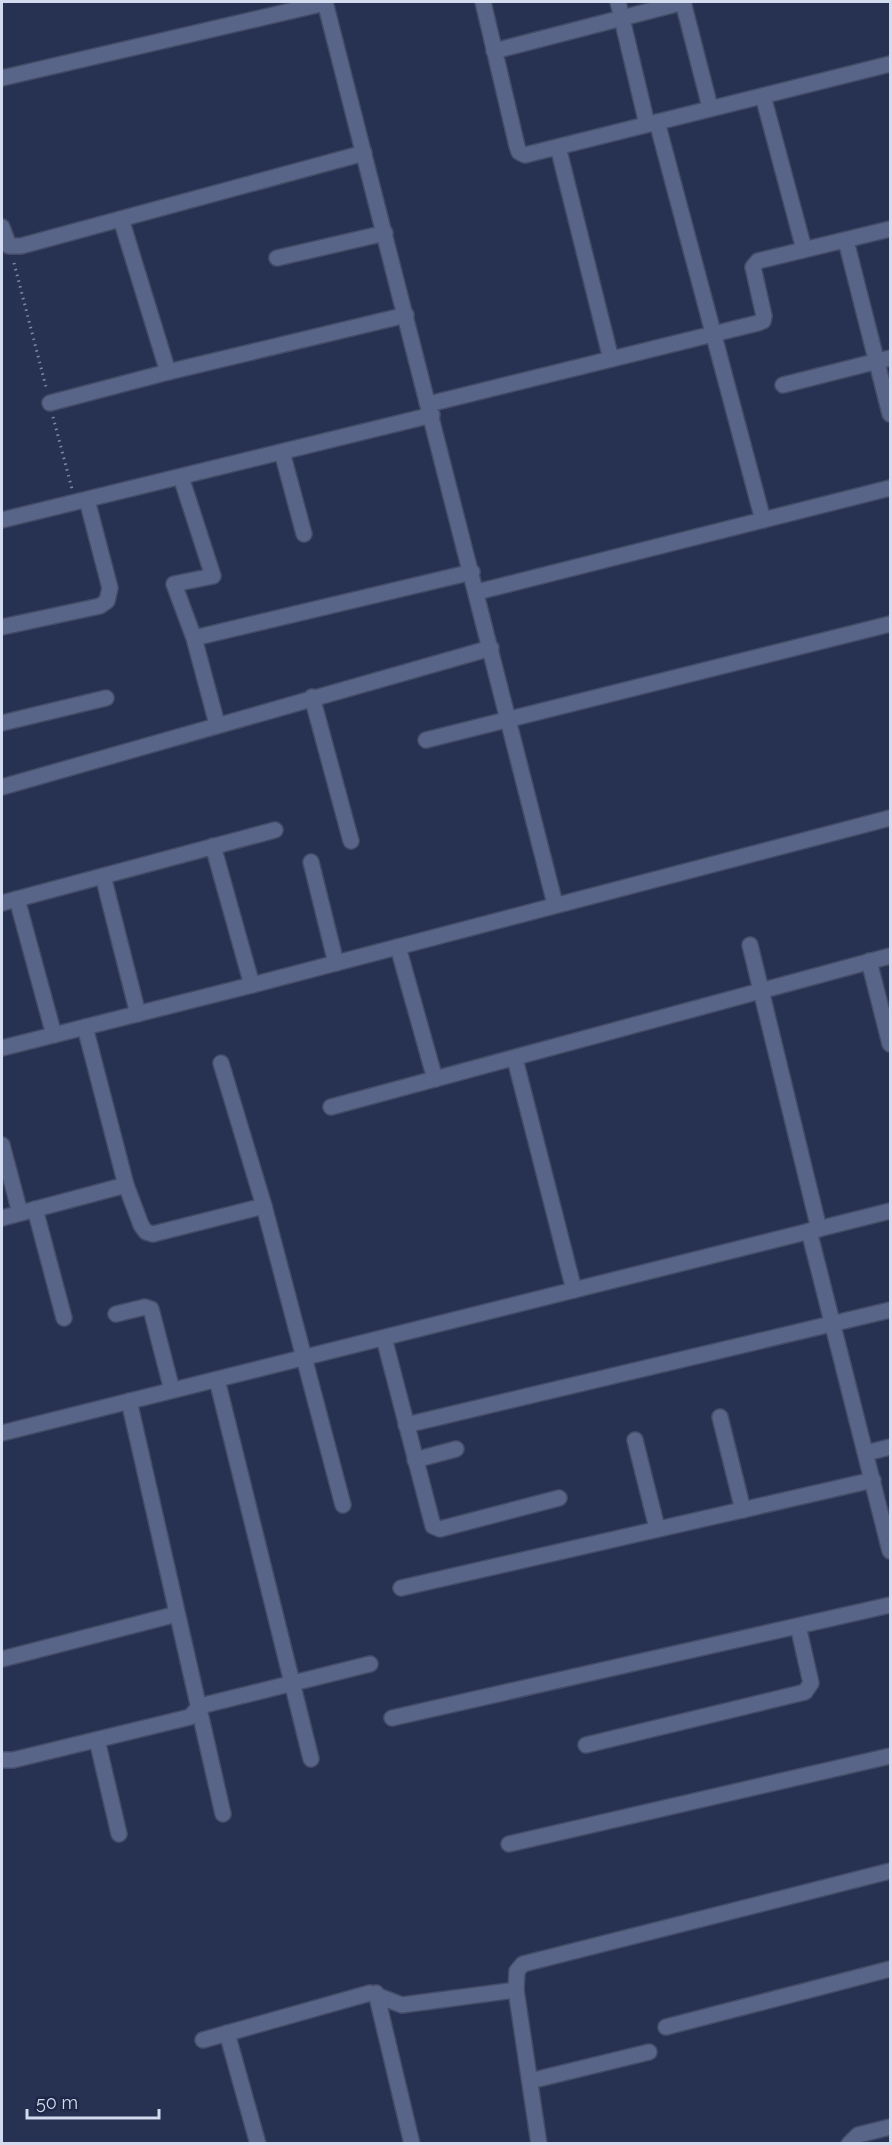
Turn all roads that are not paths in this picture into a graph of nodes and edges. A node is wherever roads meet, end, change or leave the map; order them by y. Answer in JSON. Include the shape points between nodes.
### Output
{"nodes":[{"id":1,"x":325,"y":2,"type":"edge"},
{"id":2,"x":483,"y":2,"type":"edge"},
{"id":3,"x":684,"y":2,"type":"edge"},
{"id":4,"x":620,"y":9,"type":"edge"},
{"id":5,"x":494,"y":51,"type":"junction"},
{"id":6,"x":891,"y":64,"type":"edge"},
{"id":7,"x":2,"y":78,"type":"edge"},
{"id":8,"x":763,"y":96,"type":"junction"},
{"id":9,"x":710,"y":107,"type":"junction"},
{"id":10,"x":652,"y":123,"type":"junction"},
{"id":11,"x":558,"y":147,"type":"junction"},
{"id":12,"x":364,"y":153,"type":"junction"},
{"id":13,"x":121,"y":219,"type":"junction"},
{"id":14,"x":2,"y":227,"type":"edge"},
{"id":15,"x":891,"y":229,"type":"edge"},
{"id":16,"x":385,"y":233,"type":"junction"},
{"id":17,"x":846,"y":241,"type":"junction"},
{"id":18,"x":804,"y":249,"type":"junction"},
{"id":19,"x":277,"y":258,"type":"dead end"},
{"id":20,"x":406,"y":315,"type":"junction"},
{"id":21,"x":714,"y":333,"type":"junction"},
{"id":22,"x":611,"y":358,"type":"junction"},
{"id":23,"x":884,"y":360,"type":"edge"},
{"id":24,"x":168,"y":372,"type":"junction"},
{"id":25,"x":783,"y":385,"type":"dead end"},
{"id":26,"x":50,"y":403,"type":"road end"},
{"id":27,"x":430,"y":410,"type":"junction"},
{"id":28,"x":891,"y":414,"type":"edge"},
{"id":29,"x":282,"y":452,"type":"junction"},
{"id":30,"x":181,"y":477,"type":"junction"},
{"id":31,"x":891,"y":488,"type":"edge"},
{"id":32,"x":81,"y":501,"type":"junction"},
{"id":33,"x":2,"y":520,"type":"edge"},
{"id":34,"x":763,"y":520,"type":"junction"},
{"id":35,"x":304,"y":534,"type":"dead end"},
{"id":36,"x":472,"y":572,"type":"junction"},
{"id":37,"x":477,"y":591,"type":"junction"},
{"id":38,"x":891,"y":624,"type":"edge"},
{"id":39,"x":2,"y":627,"type":"edge"},
{"id":40,"x":194,"y":638,"type":"junction"},
{"id":41,"x":491,"y":648,"type":"junction"},
{"id":42,"x":312,"y":697,"type":"junction"},
{"id":43,"x":106,"y":698,"type":"dead end"},
{"id":44,"x":509,"y":718,"type":"junction"},
{"id":45,"x":2,"y":723,"type":"edge"},
{"id":46,"x":217,"y":724,"type":"junction"},
{"id":47,"x":426,"y":740,"type":"dead end"},
{"id":48,"x":2,"y":787,"type":"edge"},
{"id":49,"x":891,"y":818,"type":"edge"},
{"id":50,"x":275,"y":830,"type":"dead end"},
{"id":51,"x":351,"y":841,"type":"dead end"},
{"id":52,"x":213,"y":846,"type":"junction"},
{"id":53,"x":311,"y":862,"type":"dead end"},
{"id":54,"x":103,"y":876,"type":"junction"},
{"id":55,"x":17,"y":899,"type":"junction"},
{"id":56,"x":2,"y":903,"type":"edge"},
{"id":57,"x":555,"y":904,"type":"junction"},
{"id":58,"x":750,"y":945,"type":"dead end"},
{"id":59,"x":398,"y":947,"type":"junction"},
{"id":60,"x":891,"y":956,"type":"edge"},
{"id":61,"x":869,"y":961,"type":"junction"},
{"id":62,"x":336,"y":963,"type":"junction"},
{"id":63,"x":252,"y":985,"type":"junction"},
{"id":64,"x":760,"y":990,"type":"junction"},
{"id":65,"x":138,"y":1014,"type":"junction"},
{"id":66,"x":85,"y":1027,"type":"junction"},
{"id":67,"x":54,"y":1035,"type":"junction"},
{"id":68,"x":891,"y":1044,"type":"edge"},
{"id":69,"x":2,"y":1048,"type":"edge"},
{"id":70,"x":515,"y":1059,"type":"junction"},
{"id":71,"x":221,"y":1063,"type":"dead end"},
{"id":72,"x":435,"y":1079,"type":"junction"},
{"id":73,"x":331,"y":1107,"type":"dead end"},
{"id":74,"x":2,"y":1145,"type":"edge"},
{"id":75,"x":126,"y":1185,"type":"junction"},
{"id":76,"x":264,"y":1206,"type":"junction"},
{"id":77,"x":28,"y":1211,"type":"junction"},
{"id":78,"x":891,"y":1211,"type":"edge"},
{"id":79,"x":2,"y":1218,"type":"edge"},
{"id":80,"x":814,"y":1230,"type":"junction"},
{"id":81,"x":574,"y":1290,"type":"junction"},
{"id":82,"x":891,"y":1310,"type":"edge"},
{"id":83,"x":116,"y":1314,"type":"dead end"},
{"id":84,"x":64,"y":1318,"type":"dead end"},
{"id":85,"x":833,"y":1325,"type":"junction"},
{"id":86,"x":384,"y":1338,"type":"junction"},
{"id":87,"x":304,"y":1358,"type":"junction"},
{"id":88,"x":217,"y":1380,"type":"junction"},
{"id":89,"x":172,"y":1390,"type":"junction"},
{"id":90,"x":129,"y":1401,"type":"junction"},
{"id":91,"x":720,"y":1417,"type":"dead end"},
{"id":92,"x":406,"y":1425,"type":"junction"},
{"id":93,"x":2,"y":1432,"type":"edge"},
{"id":94,"x":635,"y":1440,"type":"dead end"},
{"id":95,"x":891,"y":1447,"type":"edge"},
{"id":96,"x":456,"y":1449,"type":"dead end"},
{"id":97,"x":866,"y":1453,"type":"junction"},
{"id":98,"x":415,"y":1460,"type":"junction"},
{"id":99,"x":873,"y":1480,"type":"junction"},
{"id":100,"x":559,"y":1498,"type":"dead end"},
{"id":101,"x":343,"y":1505,"type":"dead end"},
{"id":102,"x":743,"y":1510,"type":"junction"},
{"id":103,"x":657,"y":1528,"type":"junction"},
{"id":104,"x":891,"y":1551,"type":"edge"},
{"id":105,"x":401,"y":1588,"type":"dead end"},
{"id":106,"x":891,"y":1605,"type":"edge"},
{"id":107,"x":177,"y":1614,"type":"junction"},
{"id":108,"x":798,"y":1626,"type":"junction"},
{"id":109,"x":2,"y":1659,"type":"edge"},
{"id":110,"x":370,"y":1664,"type":"dead end"},
{"id":111,"x":293,"y":1684,"type":"junction"},
{"id":112,"x":200,"y":1706,"type":"junction"},
{"id":113,"x":392,"y":1718,"type":"dead end"},
{"id":114,"x":97,"y":1740,"type":"junction"},
{"id":115,"x":586,"y":1745,"type":"dead end"},
{"id":116,"x":891,"y":1756,"type":"edge"},
{"id":117,"x":311,"y":1759,"type":"dead end"},
{"id":118,"x":2,"y":1760,"type":"edge"},
{"id":119,"x":223,"y":1814,"type":"dead end"},
{"id":120,"x":119,"y":1834,"type":"dead end"},
{"id":121,"x":509,"y":1844,"type":"dead end"},
{"id":122,"x":891,"y":1871,"type":"edge"},
{"id":123,"x":891,"y":1969,"type":"edge"},
{"id":124,"x":516,"y":1990,"type":"junction"},
{"id":125,"x":376,"y":1993,"type":"junction"},
{"id":126,"x":666,"y":2027,"type":"dead end"},
{"id":127,"x":228,"y":2033,"type":"junction"},
{"id":128,"x":203,"y":2040,"type":"dead end"},
{"id":129,"x":649,"y":2052,"type":"dead end"},
{"id":130,"x":530,"y":2081,"type":"junction"},
{"id":131,"x":891,"y":2127,"type":"edge"},
{"id":132,"x":258,"y":2144,"type":"edge"},
{"id":133,"x":412,"y":2144,"type":"edge"},
{"id":134,"x":539,"y":2144,"type":"edge"},
{"id":135,"x":849,"y":2144,"type":"edge"}],
"edges":[{"from":1,"to":7,"type":"street"},
{"from":1,"to":12,"type":"street"},
{"from":2,"to":5,"type":"street"},
{"from":3,"to":4,"type":"street"},
{"from":3,"to":9,"type":"street"},
{"from":4,"to":5,"type":"street"},
{"from":4,"to":10,"type":"street"},
{"from":5,"to":11,"type":"street","via":[[519,152],[525,155]]},
{"from":6,"to":8,"type":"street"},
{"from":8,"to":9,"type":"street"},
{"from":8,"to":18,"type":"street"},
{"from":9,"to":10,"type":"street"},
{"from":10,"to":11,"type":"street"},
{"from":10,"to":21,"type":"street"},
{"from":11,"to":22,"type":"street"},
{"from":12,"to":13,"type":"street"},
{"from":12,"to":16,"type":"street"},
{"from":13,"to":14,"type":"street","via":[[21,246],[9,246]]},
{"from":13,"to":24,"type":"street"},
{"from":15,"to":17,"type":"street"},
{"from":16,"to":19,"type":"street"},
{"from":16,"to":20,"type":"street"},
{"from":17,"to":18,"type":"street"},
{"from":17,"to":23,"type":"street"},
{"from":18,"to":21,"type":"street","via":[[764,259],[753,267],[763,321]]},
{"from":20,"to":24,"type":"street"},
{"from":20,"to":27,"type":"street"},
{"from":21,"to":22,"type":"street"},
{"from":21,"to":34,"type":"street"},
{"from":22,"to":27,"type":"street"},
{"from":23,"to":25,"type":"street"},
{"from":23,"to":28,"type":"street"},
{"from":24,"to":26,"type":"street"},
{"from":27,"to":29,"type":"street"},
{"from":27,"to":36,"type":"street"},
{"from":29,"to":30,"type":"street"},
{"from":29,"to":35,"type":"street"},
{"from":30,"to":32,"type":"street"},
{"from":30,"to":40,"type":"street","via":[[213,576],[174,585]]},
{"from":31,"to":34,"type":"street"},
{"from":32,"to":33,"type":"street"},
{"from":32,"to":39,"type":"street","via":[[110,588],[107,601],[100,606]]},
{"from":34,"to":37,"type":"street"},
{"from":36,"to":37,"type":"street"},
{"from":36,"to":40,"type":"street"},
{"from":37,"to":41,"type":"street"},
{"from":38,"to":44,"type":"street"},
{"from":40,"to":46,"type":"street"},
{"from":41,"to":42,"type":"street"},
{"from":41,"to":44,"type":"street"},
{"from":42,"to":46,"type":"street"},
{"from":42,"to":51,"type":"street"},
{"from":43,"to":45,"type":"street"},
{"from":44,"to":47,"type":"street"},
{"from":44,"to":57,"type":"street"},
{"from":46,"to":48,"type":"street"},
{"from":49,"to":57,"type":"street"},
{"from":50,"to":52,"type":"street"},
{"from":52,"to":54,"type":"street"},
{"from":52,"to":63,"type":"street"},
{"from":53,"to":62,"type":"street"},
{"from":54,"to":55,"type":"street"},
{"from":54,"to":65,"type":"street"},
{"from":55,"to":56,"type":"street"},
{"from":55,"to":67,"type":"street"},
{"from":57,"to":59,"type":"street"},
{"from":58,"to":64,"type":"street"},
{"from":59,"to":62,"type":"street"},
{"from":59,"to":72,"type":"street"},
{"from":60,"to":61,"type":"street"},
{"from":61,"to":64,"type":"street"},
{"from":61,"to":68,"type":"street"},
{"from":62,"to":63,"type":"street"},
{"from":63,"to":65,"type":"street"},
{"from":64,"to":70,"type":"street"},
{"from":64,"to":80,"type":"street"},
{"from":65,"to":66,"type":"street"},
{"from":66,"to":67,"type":"street"},
{"from":66,"to":75,"type":"street"},
{"from":67,"to":69,"type":"street"},
{"from":70,"to":72,"type":"street"},
{"from":70,"to":81,"type":"street"},
{"from":71,"to":76,"type":"street"},
{"from":72,"to":73,"type":"street"},
{"from":74,"to":77,"type":"street"},
{"from":75,"to":76,"type":"street","via":[[141,1225],[153,1234]]},
{"from":75,"to":77,"type":"street"},
{"from":76,"to":87,"type":"street"},
{"from":77,"to":79,"type":"street"},
{"from":77,"to":84,"type":"street"},
{"from":78,"to":80,"type":"street"},
{"from":80,"to":81,"type":"street"},
{"from":80,"to":85,"type":"street"},
{"from":81,"to":86,"type":"street"},
{"from":82,"to":85,"type":"street"},
{"from":83,"to":89,"type":"street","via":[[151,1309]]},
{"from":85,"to":92,"type":"street"},
{"from":85,"to":97,"type":"street"},
{"from":86,"to":87,"type":"street"},
{"from":86,"to":92,"type":"street"},
{"from":87,"to":88,"type":"street"},
{"from":87,"to":101,"type":"street"},
{"from":88,"to":89,"type":"street"},
{"from":88,"to":111,"type":"street"},
{"from":89,"to":90,"type":"street"},
{"from":90,"to":93,"type":"street"},
{"from":90,"to":107,"type":"street"},
{"from":91,"to":102,"type":"street"},
{"from":92,"to":98,"type":"street"},
{"from":94,"to":103,"type":"street"},
{"from":95,"to":97,"type":"street"},
{"from":96,"to":98,"type":"street"},
{"from":97,"to":99,"type":"street"},
{"from":98,"to":100,"type":"street","via":[[430,1520],[440,1529]]},
{"from":99,"to":102,"type":"street"},
{"from":99,"to":104,"type":"street"},
{"from":102,"to":103,"type":"street"},
{"from":103,"to":105,"type":"street"},
{"from":106,"to":108,"type":"street"},
{"from":107,"to":109,"type":"street"},
{"from":107,"to":112,"type":"street"},
{"from":108,"to":113,"type":"street"},
{"from":108,"to":115,"type":"street","via":[[811,1683],[805,1692]]},
{"from":110,"to":111,"type":"street"},
{"from":111,"to":112,"type":"street"},
{"from":111,"to":117,"type":"street"},
{"from":112,"to":114,"type":"street","via":[[190,1717]]},
{"from":112,"to":119,"type":"street"},
{"from":114,"to":118,"type":"street"},
{"from":114,"to":120,"type":"street"},
{"from":116,"to":121,"type":"street"},
{"from":122,"to":124,"type":"street","via":[[523,1964],[517,1971]]},
{"from":123,"to":126,"type":"street"},
{"from":124,"to":125,"type":"street","via":[[402,2005]]},
{"from":124,"to":130,"type":"street"},
{"from":125,"to":127,"type":"street"},
{"from":125,"to":133,"type":"street"},
{"from":127,"to":128,"type":"street"},
{"from":127,"to":132,"type":"street"},
{"from":129,"to":130,"type":"street"},
{"from":130,"to":134,"type":"street"},
{"from":131,"to":135,"type":"street","via":[[858,2135]]}]}
